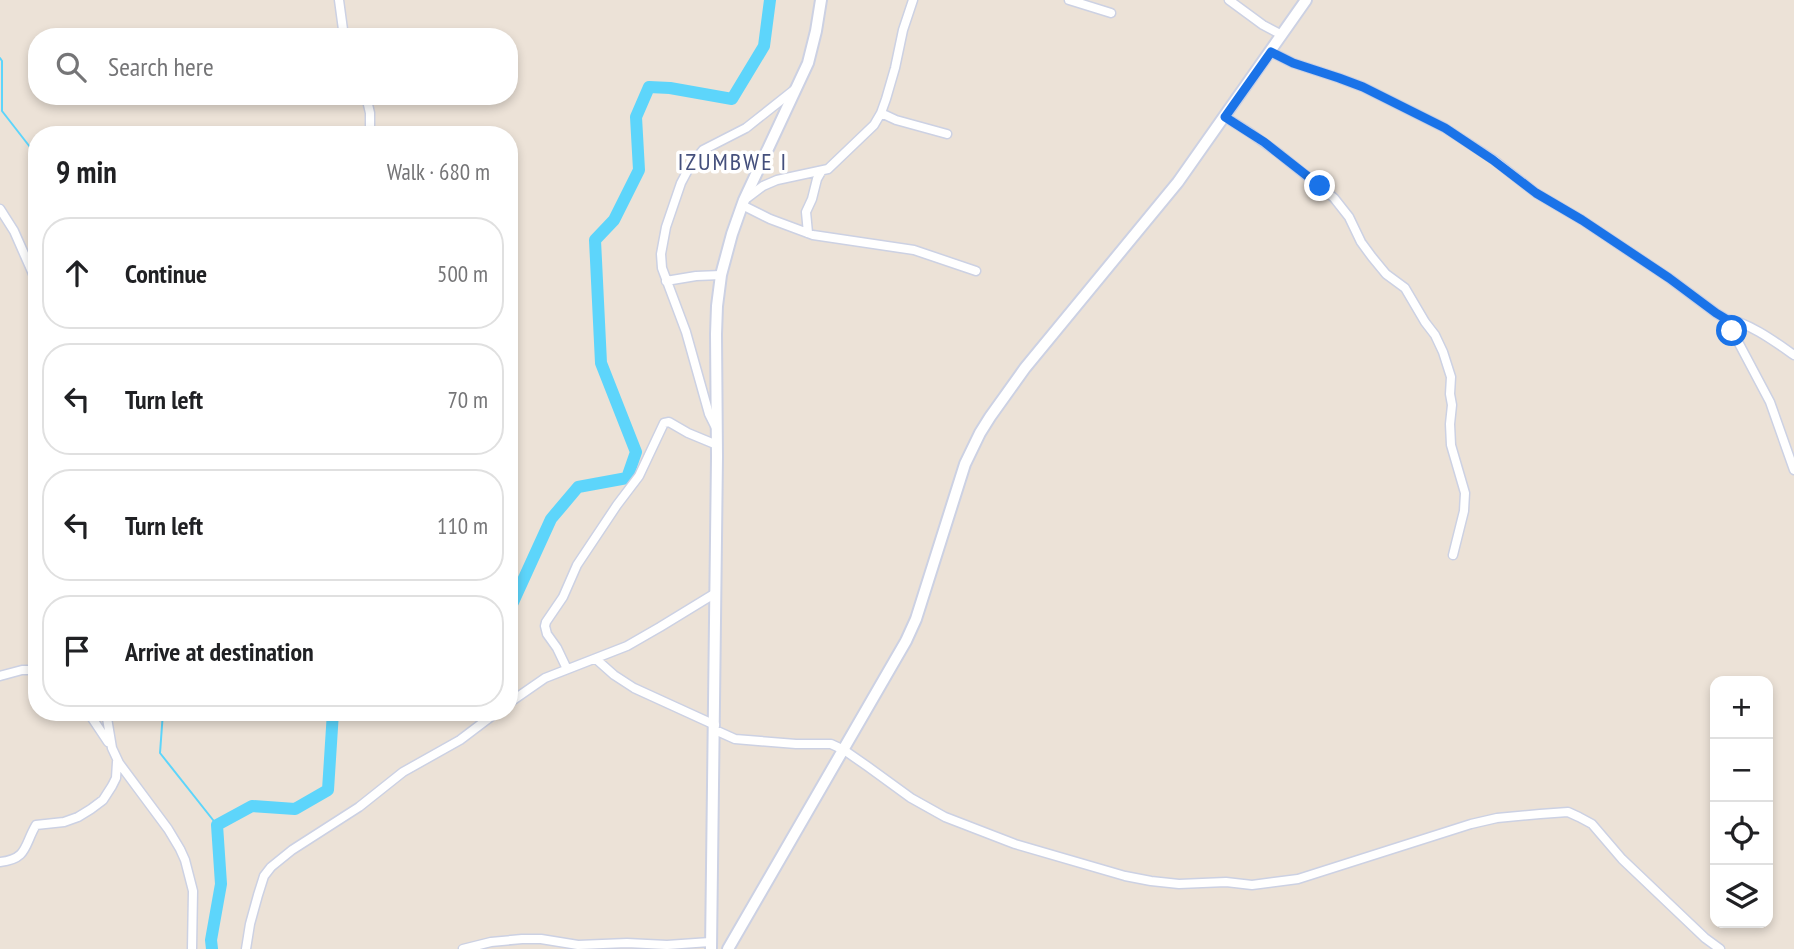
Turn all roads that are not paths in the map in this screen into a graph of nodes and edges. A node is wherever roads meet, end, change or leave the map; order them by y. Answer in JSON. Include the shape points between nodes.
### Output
{"nodes":[{"id":1,"x":340,"y":0,"type":"edge"},
{"id":2,"x":821,"y":0,"type":"edge"},
{"id":3,"x":913,"y":0,"type":"edge"},
{"id":4,"x":1069,"y":0,"type":"edge"},
{"id":5,"x":1229,"y":0,"type":"edge"},
{"id":6,"x":1306,"y":0,"type":"edge"},
{"id":7,"x":1111,"y":13,"type":"dead end"},
{"id":8,"x":343,"y":28,"type":"edge"},
{"id":9,"x":1282,"y":35,"type":"junction"},
{"id":10,"x":1271,"y":52,"type":"junction"},
{"id":11,"x":799,"y":85,"type":"junction"},
{"id":12,"x":368,"y":105,"type":"edge"},
{"id":13,"x":881,"y":113,"type":"junction"},
{"id":14,"x":1225,"y":117,"type":"junction"},
{"id":15,"x":370,"y":126,"type":"edge"},
{"id":16,"x":947,"y":134,"type":"dead end"},
{"id":17,"x":821,"y":172,"type":"junction"},
{"id":18,"x":743,"y":203,"type":"junction"},
{"id":19,"x":0,"y":209,"type":"edge"},
{"id":20,"x":808,"y":233,"type":"junction"},
{"id":21,"x":28,"y":263,"type":"edge"},
{"id":22,"x":976,"y":271,"type":"dead end"},
{"id":23,"x":721,"y":275,"type":"junction"},
{"id":24,"x":666,"y":281,"type":"junction"},
{"id":25,"x":1726,"y":319,"type":"junction"},
{"id":26,"x":1794,"y":355,"type":"edge"},
{"id":27,"x":716,"y":429,"type":"junction"},
{"id":28,"x":717,"y":446,"type":"junction"},
{"id":29,"x":1794,"y":470,"type":"edge"},
{"id":30,"x":1453,"y":555,"type":"dead end"},
{"id":31,"x":714,"y":594,"type":"junction"},
{"id":32,"x":596,"y":659,"type":"junction"},
{"id":33,"x":566,"y":669,"type":"junction"},
{"id":34,"x":28,"y":670,"type":"edge"},
{"id":35,"x":0,"y":676,"type":"edge"},
{"id":36,"x":518,"y":697,"type":"edge"},
{"id":37,"x":94,"y":721,"type":"edge"},
{"id":38,"x":108,"y":721,"type":"edge"},
{"id":39,"x":485,"y":721,"type":"edge"},
{"id":40,"x":715,"y":727,"type":"junction"},
{"id":41,"x":112,"y":748,"type":"junction"},
{"id":42,"x":844,"y":750,"type":"junction"},
{"id":43,"x":118,"y":760,"type":"junction"},
{"id":44,"x":0,"y":862,"type":"edge"},
{"id":45,"x":710,"y":945,"type":"edge"},
{"id":46,"x":192,"y":949,"type":"edge"},
{"id":47,"x":246,"y":949,"type":"edge"},
{"id":48,"x":463,"y":949,"type":"edge"},
{"id":49,"x":728,"y":949,"type":"edge"},
{"id":50,"x":1720,"y":949,"type":"edge"}],
"edges":[{"from":1,"to":8,"type":"street"},
{"from":2,"to":11,"type":"main road"},
{"from":3,"to":13,"type":"street"},
{"from":4,"to":7,"type":"street"},
{"from":5,"to":9,"type":"street"},
{"from":6,"to":9,"type":"main road"},
{"from":9,"to":10,"type":"main road"},
{"from":10,"to":14,"type":"main road"},
{"from":10,"to":25,"type":"street","via":[[1363,87],[1445,128]]},
{"from":11,"to":18,"type":"main road"},
{"from":11,"to":24,"type":"street","via":[[746,128],[703,150],[690,166],[663,239],[661,261]]},
{"from":12,"to":15,"type":"street"},
{"from":13,"to":16,"type":"street"},
{"from":13,"to":17,"type":"street","via":[[834,165]]},
{"from":14,"to":30,"type":"street","via":[[1334,198],[1372,257],[1409,293],[1438,342],[1451,377],[1451,444],[1465,493]]},
{"from":14,"to":42,"type":"main road","via":[[1178,182],[1025,368],[980,433],[965,464],[916,619]]},
{"from":17,"to":18,"type":"street","via":[[777,180]]},
{"from":17,"to":20,"type":"street","via":[[806,212]]},
{"from":18,"to":20,"type":"street"},
{"from":18,"to":23,"type":"main road"},
{"from":19,"to":21,"type":"street"},
{"from":20,"to":22,"type":"street","via":[[925,252]]},
{"from":23,"to":24,"type":"street"},
{"from":23,"to":27,"type":"main road"},
{"from":24,"to":27,"type":"street"},
{"from":25,"to":26,"type":"street"},
{"from":25,"to":29,"type":"street","via":[[1770,402]]},
{"from":27,"to":28,"type":"main road"},
{"from":28,"to":31,"type":"main road"},
{"from":28,"to":33,"type":"street","via":[[664,423],[639,476],[576,565],[563,597],[546,621],[547,634]]},
{"from":31,"to":32,"type":"street"},
{"from":31,"to":40,"type":"main road"},
{"from":32,"to":33,"type":"street"},
{"from":32,"to":40,"type":"street","via":[[634,688]]},
{"from":33,"to":36,"type":"street"},
{"from":34,"to":35,"type":"street"},
{"from":37,"to":41,"type":"street"},
{"from":38,"to":41,"type":"street"},
{"from":39,"to":47,"type":"street","via":[[279,859],[264,876]]},
{"from":40,"to":42,"type":"street","via":[[735,739],[828,743]]},
{"from":40,"to":45,"type":"main road"},
{"from":41,"to":43,"type":"street"},
{"from":42,"to":49,"type":"main road"},
{"from":42,"to":50,"type":"street","via":[[945,817],[1015,844],[1125,876],[1179,884],[1252,885],[1298,879],[1471,824],[1568,812],[1592,824],[1622,859]]},
{"from":43,"to":44,"type":"street","via":[[116,778],[103,800],[78,817],[36,825],[20,856]]},
{"from":43,"to":46,"type":"street","via":[[185,860],[193,891]]},
{"from":45,"to":48,"type":"street","via":[[579,946],[522,939]]}]}
